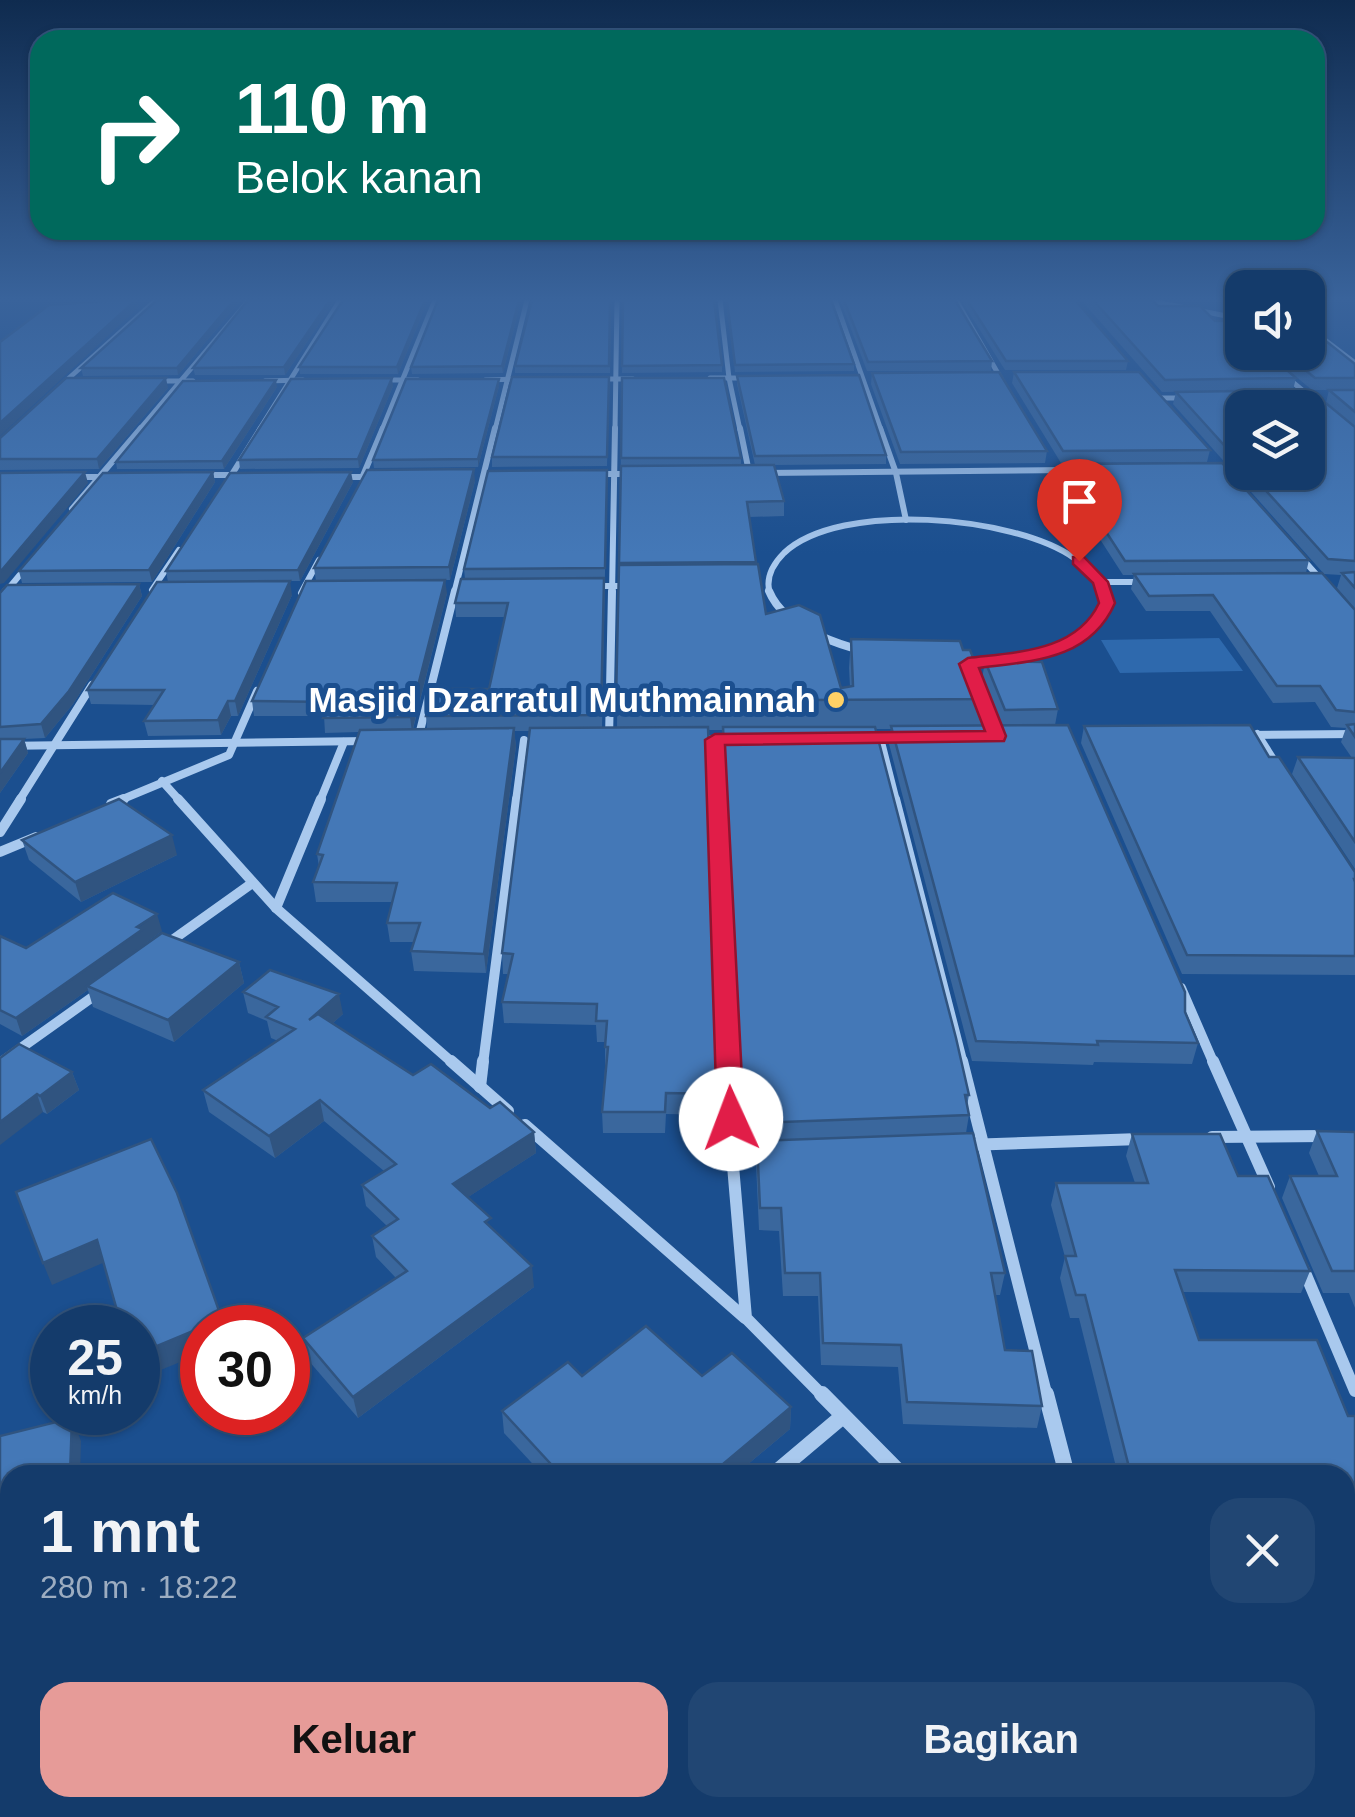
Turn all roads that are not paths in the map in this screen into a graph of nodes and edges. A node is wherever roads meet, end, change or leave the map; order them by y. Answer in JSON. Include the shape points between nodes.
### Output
{"nodes":[{"id":1,"x":61,"y":385,"type":"edge"},
{"id":2,"x":175,"y":385,"type":"edge"},
{"id":3,"x":284,"y":385,"type":"edge"},
{"id":4,"x":403,"y":385,"type":"edge"},
{"id":5,"x":506,"y":385,"type":"edge"},
{"id":6,"x":616,"y":385,"type":"edge"},
{"id":7,"x":730,"y":385,"type":"edge"},
{"id":8,"x":866,"y":385,"type":"edge"},
{"id":9,"x":1005,"y":385,"type":"edge"},
{"id":10,"x":1148,"y":387,"type":"edge"},
{"id":11,"x":1010,"y":392,"type":"edge"},
{"id":12,"x":52,"y":394,"type":"edge"},
{"id":13,"x":1158,"y":398,"type":"junction"},
{"id":14,"x":1196,"y":398,"type":"edge"},
{"id":15,"x":1171,"y":412,"type":"edge"},
{"id":16,"x":1047,"y":454,"type":"edge"},
{"id":17,"x":1057,"y":470,"type":"junction"},
{"id":18,"x":1075,"y":470,"type":"edge"},
{"id":19,"x":749,"y":472,"type":"junction"},
{"id":20,"x":730,"y":473,"type":"edge"},
{"id":21,"x":896,"y":473,"type":"junction"},
{"id":22,"x":485,"y":474,"type":"junction"},
{"id":23,"x":577,"y":474,"type":"edge"},
{"id":24,"x":614,"y":474,"type":"junction"},
{"id":25,"x":633,"y":474,"type":"edge"},
{"id":26,"x":194,"y":475,"type":"edge"},
{"id":27,"x":232,"y":475,"type":"junction"},
{"id":28,"x":250,"y":475,"type":"edge"},
{"id":29,"x":468,"y":475,"type":"edge"},
{"id":30,"x":117,"y":476,"type":"edge"},
{"id":31,"x":325,"y":476,"type":"edge"},
{"id":32,"x":59,"y":477,"type":"edge"},
{"id":33,"x":98,"y":477,"type":"junction"},
{"id":34,"x":363,"y":477,"type":"junction"},
{"id":35,"x":380,"y":477,"type":"edge"},
{"id":36,"x":220,"y":491,"type":"edge"},
{"id":37,"x":354,"y":493,"type":"edge"},
{"id":38,"x":64,"y":519,"type":"edge"},
{"id":39,"x":906,"y":520,"type":"junction"},
{"id":40,"x":186,"y":540,"type":"edge"},
{"id":41,"x":1298,"y":553,"type":"edge"},
{"id":42,"x":321,"y":556,"type":"edge"},
{"id":43,"x":30,"y":562,"type":"edge"},
{"id":44,"x":1100,"y":582,"type":"junction"},
{"id":45,"x":1156,"y":582,"type":"edge"},
{"id":46,"x":1304,"y":582,"type":"edge"},
{"id":47,"x":1339,"y":582,"type":"edge"},
{"id":48,"x":1324,"y":584,"type":"junction"},
{"id":49,"x":438,"y":586,"type":"edge"},
{"id":50,"x":457,"y":586,"type":"junction"},
{"id":51,"x":476,"y":586,"type":"edge"},
{"id":52,"x":573,"y":586,"type":"edge"},
{"id":53,"x":611,"y":586,"type":"junction"},
{"id":54,"x":631,"y":586,"type":"edge"},
{"id":55,"x":286,"y":587,"type":"edge"},
{"id":56,"x":304,"y":587,"type":"junction"},
{"id":57,"x":324,"y":587,"type":"edge"},
{"id":58,"x":171,"y":589,"type":"edge"},
{"id":59,"x":4,"y":590,"type":"edge"},
{"id":60,"x":26,"y":590,"type":"edge"},
{"id":61,"x":134,"y":590,"type":"edge"},
{"id":62,"x":152,"y":590,"type":"junction"},
{"id":63,"x":0,"y":599,"type":"edge"},
{"id":64,"x":296,"y":604,"type":"edge"},
{"id":65,"x":142,"y":605,"type":"edge"},
{"id":66,"x":968,"y":664,"type":"junction"},
{"id":67,"x":103,"y":668,"type":"edge"},
{"id":68,"x":264,"y":675,"type":"edge"},
{"id":69,"x":1257,"y":734,"type":"junction"},
{"id":70,"x":1355,"y":734,"type":"edge"},
{"id":71,"x":1238,"y":735,"type":"edge"},
{"id":72,"x":1015,"y":736,"type":"edge"},
{"id":73,"x":862,"y":738,"type":"edge"},
{"id":74,"x":880,"y":738,"type":"junction"},
{"id":75,"x":899,"y":738,"type":"edge"},
{"id":76,"x":418,"y":739,"type":"junction"},
{"id":77,"x":436,"y":739,"type":"edge"},
{"id":78,"x":752,"y":739,"type":"edge"},
{"id":79,"x":381,"y":740,"type":"edge"},
{"id":80,"x":400,"y":740,"type":"edge"},
{"id":81,"x":506,"y":740,"type":"edge"},
{"id":82,"x":524,"y":740,"type":"junction"},
{"id":83,"x":541,"y":740,"type":"edge"},
{"id":84,"x":592,"y":740,"type":"edge"},
{"id":85,"x":609,"y":740,"type":"junction"},
{"id":86,"x":627,"y":740,"type":"edge"},
{"id":87,"x":680,"y":740,"type":"edge"},
{"id":88,"x":715,"y":740,"type":"junction"},
{"id":89,"x":344,"y":742,"type":"junction"},
{"id":90,"x":0,"y":746,"type":"edge"},
{"id":91,"x":54,"y":746,"type":"junction"},
{"id":92,"x":231,"y":750,"type":"junction"},
{"id":93,"x":162,"y":781,"type":"junction"},
{"id":94,"x":1290,"y":784,"type":"edge"},
{"id":95,"x":98,"y":810,"type":"edge"},
{"id":96,"x":0,"y":832,"type":"edge"},
{"id":97,"x":49,"y":832,"type":"edge"},
{"id":98,"x":0,"y":852,"type":"edge"},
{"id":99,"x":251,"y":884,"type":"junction"},
{"id":100,"x":276,"y":908,"type":"junction"},
{"id":101,"x":157,"y":951,"type":"edge"},
{"id":102,"x":1178,"y":981,"type":"edge"},
{"id":103,"x":110,"y":984,"type":"edge"},
{"id":104,"x":0,"y":1062,"type":"edge"},
{"id":105,"x":480,"y":1087,"type":"junction"},
{"id":106,"x":1247,"y":1136,"type":"junction"},
{"id":107,"x":1337,"y":1136,"type":"edge"},
{"id":108,"x":1159,"y":1138,"type":"edge"},
{"id":109,"x":1194,"y":1138,"type":"edge"},
{"id":110,"x":984,"y":1144,"type":"junction"},
{"id":111,"x":946,"y":1146,"type":"edge"},
{"id":112,"x":790,"y":1152,"type":"edge"},
{"id":113,"x":732,"y":1154,"type":"junction"},
{"id":114,"x":1278,"y":1209,"type":"edge"},
{"id":115,"x":1293,"y":1246,"type":"edge"},
{"id":116,"x":746,"y":1318,"type":"junction"},
{"id":117,"x":1355,"y":1391,"type":"edge"},
{"id":118,"x":844,"y":1416,"type":"junction"},
{"id":119,"x":785,"y":1465,"type":"edge"},
{"id":120,"x":892,"y":1465,"type":"edge"},
{"id":121,"x":1064,"y":1465,"type":"edge"}],
"edges":[{"from":1,"to":12,"type":"street"},
{"from":2,"to":33,"type":"street"},
{"from":3,"to":27,"type":"street"},
{"from":4,"to":34,"type":"street"},
{"from":5,"to":22,"type":"street"},
{"from":6,"to":24,"type":"street"},
{"from":7,"to":19,"type":"street"},
{"from":8,"to":21,"type":"street"},
{"from":9,"to":11,"type":"street"},
{"from":10,"to":13,"type":"street"},
{"from":13,"to":14,"type":"street"},
{"from":13,"to":15,"type":"street"},
{"from":16,"to":17,"type":"street"},
{"from":17,"to":18,"type":"street"},
{"from":17,"to":21,"type":"street"},
{"from":19,"to":20,"type":"street"},
{"from":19,"to":21,"type":"street"},
{"from":21,"to":39,"type":"street"},
{"from":22,"to":29,"type":"street"},
{"from":22,"to":50,"type":"street"},
{"from":23,"to":24,"type":"street"},
{"from":24,"to":25,"type":"street"},
{"from":24,"to":53,"type":"street"},
{"from":26,"to":27,"type":"street"},
{"from":27,"to":28,"type":"street"},
{"from":27,"to":36,"type":"street"},
{"from":30,"to":33,"type":"street"},
{"from":31,"to":34,"type":"street"},
{"from":32,"to":33,"type":"street"},
{"from":33,"to":38,"type":"street"},
{"from":34,"to":35,"type":"street"},
{"from":34,"to":37,"type":"street"},
{"from":39,"to":44,"type":"street","via":[[986,527],[1045,543]]},
{"from":39,"to":66,"type":"street","via":[[849,526],[792,546],[773,564],[766,584],[775,605],[834,643],[881,656]]},
{"from":40,"to":62,"type":"street"},
{"from":41,"to":48,"type":"street"},
{"from":42,"to":56,"type":"street"},
{"from":43,"to":59,"type":"street"},
{"from":44,"to":45,"type":"street"},
{"from":44,"to":66,"type":"street","via":[[1107,603],[1098,624],[1074,642],[1036,655]]},
{"from":46,"to":48,"type":"street"},
{"from":47,"to":48,"type":"street"},
{"from":49,"to":50,"type":"street"},
{"from":50,"to":51,"type":"street"},
{"from":50,"to":76,"type":"street"},
{"from":52,"to":53,"type":"street"},
{"from":53,"to":54,"type":"street"},
{"from":53,"to":85,"type":"street"},
{"from":55,"to":56,"type":"street"},
{"from":56,"to":57,"type":"street"},
{"from":56,"to":64,"type":"street"},
{"from":58,"to":62,"type":"street"},
{"from":59,"to":60,"type":"street"},
{"from":59,"to":63,"type":"street"},
{"from":61,"to":62,"type":"street"},
{"from":62,"to":65,"type":"street"},
{"from":66,"to":72,"type":"street","via":[[992,737]]},
{"from":67,"to":91,"type":"street"},
{"from":68,"to":92,"type":"street"},
{"from":69,"to":70,"type":"street"},
{"from":69,"to":71,"type":"street"},
{"from":69,"to":94,"type":"street"},
{"from":73,"to":74,"type":"street"},
{"from":74,"to":75,"type":"street"},
{"from":74,"to":110,"type":"street"},
{"from":76,"to":77,"type":"street"},
{"from":76,"to":80,"type":"street"},
{"from":78,"to":88,"type":"street"},
{"from":79,"to":89,"type":"street"},
{"from":81,"to":82,"type":"street"},
{"from":82,"to":83,"type":"street"},
{"from":82,"to":105,"type":"street"},
{"from":84,"to":85,"type":"street"},
{"from":85,"to":86,"type":"street"},
{"from":87,"to":88,"type":"street"},
{"from":88,"to":113,"type":"street"},
{"from":89,"to":92,"type":"street"},
{"from":89,"to":100,"type":"street"},
{"from":90,"to":91,"type":"street"},
{"from":91,"to":92,"type":"street"},
{"from":91,"to":96,"type":"street"},
{"from":92,"to":93,"type":"street"},
{"from":93,"to":95,"type":"street"},
{"from":93,"to":99,"type":"street"},
{"from":97,"to":98,"type":"street"},
{"from":99,"to":100,"type":"street"},
{"from":99,"to":101,"type":"street"},
{"from":100,"to":105,"type":"street"},
{"from":102,"to":106,"type":"street"},
{"from":103,"to":104,"type":"street"},
{"from":105,"to":116,"type":"street"},
{"from":106,"to":107,"type":"street"},
{"from":106,"to":109,"type":"street"},
{"from":106,"to":114,"type":"street"},
{"from":108,"to":110,"type":"street"},
{"from":110,"to":111,"type":"street"},
{"from":110,"to":121,"type":"street"},
{"from":112,"to":113,"type":"street"},
{"from":113,"to":116,"type":"street"},
{"from":115,"to":117,"type":"street"},
{"from":116,"to":118,"type":"street"},
{"from":118,"to":119,"type":"street"},
{"from":118,"to":120,"type":"street"}]}
